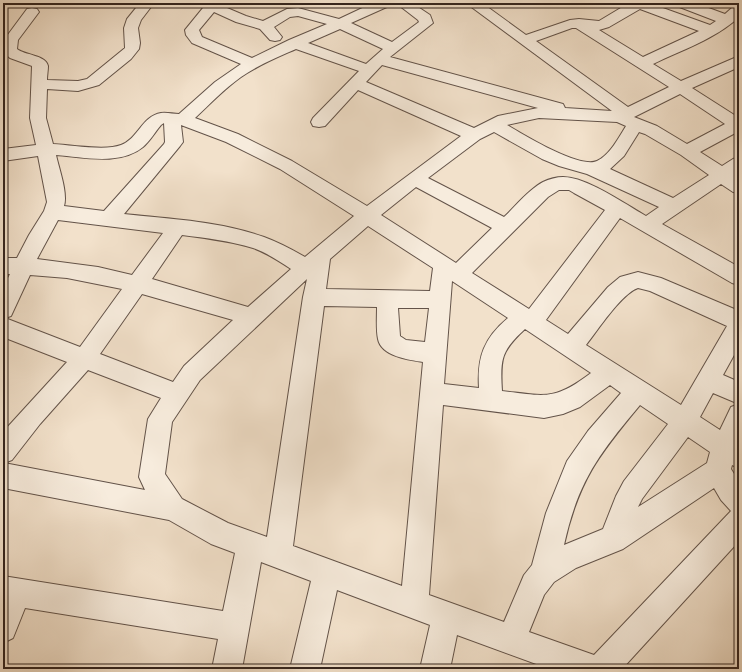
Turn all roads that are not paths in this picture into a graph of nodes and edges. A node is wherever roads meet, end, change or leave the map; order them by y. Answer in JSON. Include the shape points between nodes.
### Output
{"nodes":[{"id":1,"x":45,"y":3,"type":"edge"},
{"id":2,"x":147,"y":3,"type":"edge"},
{"id":3,"x":322,"y":3,"type":"edge"},
{"id":4,"x":384,"y":3,"type":"edge"},
{"id":5,"x":473,"y":3,"type":"edge"},
{"id":6,"x":682,"y":3,"type":"edge"},
{"id":7,"x":213,"y":4,"type":"edge"},
{"id":8,"x":637,"y":4,"type":"edge"},
{"id":9,"x":414,"y":6,"type":"edge"},
{"id":10,"x":739,"y":9,"type":"edge"},
{"id":11,"x":32,"y":12,"type":"junction"},
{"id":12,"x":625,"y":12,"type":"junction"},
{"id":13,"x":315,"y":16,"type":"junction"},
{"id":14,"x":727,"y":20,"type":"junction"},
{"id":15,"x":9,"y":22,"type":"dead end"},
{"id":16,"x":340,"y":23,"type":"junction"},
{"id":17,"x":579,"y":23,"type":"junction"},
{"id":18,"x":652,"y":23,"type":"dead end"},
{"id":19,"x":266,"y":26,"type":"junction"},
{"id":20,"x":710,"y":30,"type":"junction"},
{"id":21,"x":525,"y":40,"type":"junction"},
{"id":22,"x":290,"y":46,"type":"junction"},
{"id":23,"x":393,"y":48,"type":"junction"},
{"id":24,"x":8,"y":50,"type":"junction"},
{"id":25,"x":739,"y":61,"type":"edge"},
{"id":26,"x":642,"y":63,"type":"junction"},
{"id":27,"x":253,"y":64,"type":"junction"},
{"id":28,"x":374,"y":65,"type":"junction"},
{"id":29,"x":3,"y":66,"type":"edge"},
{"id":30,"x":39,"y":84,"type":"junction"},
{"id":31,"x":357,"y":84,"type":"junction"},
{"id":32,"x":680,"y":88,"type":"junction"},
{"id":33,"x":577,"y":114,"type":"junction"},
{"id":34,"x":628,"y":118,"type":"junction"},
{"id":35,"x":178,"y":120,"type":"junction"},
{"id":36,"x":319,"y":122,"type":"dead end"},
{"id":37,"x":736,"y":128,"type":"edge"},
{"id":38,"x":484,"y":130,"type":"junction"},
{"id":39,"x":46,"y":149,"type":"junction"},
{"id":40,"x":688,"y":151,"type":"junction"},
{"id":41,"x":3,"y":155,"type":"edge"},
{"id":42,"x":593,"y":169,"type":"junction"},
{"id":43,"x":730,"y":169,"type":"edge"},
{"id":44,"x":415,"y":179,"type":"junction"},
{"id":45,"x":739,"y":187,"type":"edge"},
{"id":46,"x":674,"y":206,"type":"junction"},
{"id":47,"x":617,"y":208,"type":"junction"},
{"id":48,"x":53,"y":212,"type":"junction"},
{"id":49,"x":368,"y":216,"type":"junction"},
{"id":50,"x":108,"y":219,"type":"junction"},
{"id":51,"x":647,"y":225,"type":"junction"},
{"id":52,"x":506,"y":227,"type":"junction"},
{"id":53,"x":177,"y":228,"type":"junction"},
{"id":54,"x":313,"y":262,"type":"junction"},
{"id":55,"x":3,"y":266,"type":"edge"},
{"id":56,"x":24,"y":266,"type":"junction"},
{"id":57,"x":450,"y":269,"type":"junction"},
{"id":58,"x":739,"y":277,"type":"edge"},
{"id":59,"x":138,"y":284,"type":"junction"},
{"id":60,"x":314,"y":297,"type":"junction"},
{"id":61,"x":388,"y":298,"type":"junction"},
{"id":62,"x":440,"y":300,"type":"junction"},
{"id":63,"x":3,"y":310,"type":"edge"},
{"id":64,"x":252,"y":317,"type":"junction"},
{"id":65,"x":528,"y":319,"type":"junction"},
{"id":66,"x":739,"y":321,"type":"edge"},
{"id":67,"x":739,"y":325,"type":"edge"},
{"id":68,"x":3,"y":327,"type":"edge"},
{"id":69,"x":572,"y":347,"type":"junction"},
{"id":70,"x":435,"y":353,"type":"junction"},
{"id":71,"x":84,"y":359,"type":"junction"},
{"id":72,"x":610,"y":372,"type":"junction"},
{"id":73,"x":708,"y":379,"type":"junction"},
{"id":74,"x":638,"y":391,"type":"junction"},
{"id":75,"x":432,"y":393,"type":"junction"},
{"id":76,"x":739,"y":393,"type":"edge"},
{"id":77,"x":177,"y":394,"type":"junction"},
{"id":78,"x":491,"y":400,"type":"junction"},
{"id":79,"x":739,"y":415,"type":"edge"},
{"id":80,"x":685,"y":421,"type":"junction"},
{"id":81,"x":4,"y":445,"type":"edge"},
{"id":82,"x":727,"y":458,"type":"edge"},
{"id":83,"x":3,"y":475,"type":"edge"},
{"id":84,"x":739,"y":501,"type":"edge"},
{"id":85,"x":172,"y":508,"type":"junction"},
{"id":86,"x":739,"y":521,"type":"edge"},
{"id":87,"x":613,"y":539,"type":"junction"},
{"id":88,"x":250,"y":545,"type":"junction"},
{"id":89,"x":278,"y":555,"type":"junction"},
{"id":90,"x":544,"y":572,"type":"junction"},
{"id":91,"x":327,"y":573,"type":"junction"},
{"id":92,"x":10,"y":591,"type":"edge"},
{"id":93,"x":414,"y":605,"type":"junction"},
{"id":94,"x":446,"y":616,"type":"junction"},
{"id":95,"x":235,"y":627,"type":"junction"},
{"id":96,"x":3,"y":628,"type":"edge"},
{"id":97,"x":511,"y":640,"type":"junction"},
{"id":98,"x":584,"y":667,"type":"edge"},
{"id":99,"x":227,"y":669,"type":"edge"},
{"id":100,"x":305,"y":669,"type":"edge"},
{"id":101,"x":435,"y":669,"type":"edge"}],
"edges":[{"from":1,"to":11,"type":"street"},
{"from":2,"to":30,"type":"street","via":[[134,19],[132,50],[93,82],[78,86]]},
{"from":3,"to":13,"type":"street"},
{"from":4,"to":16,"type":"street"},
{"from":5,"to":21,"type":"street"},
{"from":6,"to":14,"type":"street"},
{"from":7,"to":19,"type":"street","via":[[241,19]]},
{"from":7,"to":27,"type":"street","via":[[192,30],[193,35],[197,40]]},
{"from":8,"to":12,"type":"street"},
{"from":8,"to":20,"type":"street"},
{"from":9,"to":23,"type":"street","via":[[425,18],[426,23]]},
{"from":10,"to":14,"type":"street"},
{"from":11,"to":15,"type":"street"},
{"from":11,"to":24,"type":"street","via":[[11,40]]},
{"from":12,"to":17,"type":"street","via":[[597,26]]},
{"from":12,"to":18,"type":"street"},
{"from":13,"to":16,"type":"street"},
{"from":13,"to":19,"type":"street","via":[[298,12],[287,13]]},
{"from":14,"to":20,"type":"street"},
{"from":16,"to":22,"type":"street"},
{"from":16,"to":23,"type":"street"},
{"from":17,"to":21,"type":"street","via":[[562,26]]},
{"from":17,"to":26,"type":"street"},
{"from":19,"to":22,"type":"street"},
{"from":20,"to":26,"type":"street","via":[[685,36]]},
{"from":21,"to":34,"type":"street"},
{"from":22,"to":27,"type":"street"},
{"from":22,"to":28,"type":"street"},
{"from":23,"to":28,"type":"street"},
{"from":24,"to":29,"type":"street"},
{"from":24,"to":30,"type":"street","via":[[40,65]]},
{"from":25,"to":32,"type":"street"},
{"from":26,"to":32,"type":"street"},
{"from":27,"to":35,"type":"street","via":[[221,85]]},
{"from":28,"to":31,"type":"street"},
{"from":28,"to":33,"type":"street"},
{"from":30,"to":39,"type":"street","via":[[38,118]]},
{"from":31,"to":36,"type":"street"},
{"from":31,"to":38,"type":"street"},
{"from":32,"to":34,"type":"street"},
{"from":32,"to":37,"type":"street"},
{"from":33,"to":34,"type":"street"},
{"from":33,"to":38,"type":"street","via":[[538,113],[504,120]]},
{"from":34,"to":40,"type":"street"},
{"from":34,"to":42,"type":"street","via":[[611,159],[603,166]]},
{"from":35,"to":39,"type":"street","via":[[162,118],[155,121],[138,142],[128,149],[117,152]]},
{"from":35,"to":49,"type":"street","via":[[232,138],[286,165]]},
{"from":35,"to":50,"type":"street","via":[[174,142],[170,148]]},
{"from":37,"to":40,"type":"street"},
{"from":38,"to":42,"type":"street","via":[[566,164]]},
{"from":38,"to":44,"type":"street"},
{"from":39,"to":41,"type":"street"},
{"from":39,"to":48,"type":"street","via":[[56,194]]},
{"from":40,"to":43,"type":"street"},
{"from":42,"to":46,"type":"street"},
{"from":43,"to":45,"type":"street"},
{"from":43,"to":46,"type":"street"},
{"from":44,"to":49,"type":"street"},
{"from":44,"to":52,"type":"street"},
{"from":46,"to":51,"type":"street"},
{"from":47,"to":51,"type":"street"},
{"from":47,"to":52,"type":"street","via":[[574,185],[561,183],[550,185]]},
{"from":47,"to":65,"type":"street"},
{"from":48,"to":50,"type":"street"},
{"from":48,"to":56,"type":"street"},
{"from":49,"to":54,"type":"street"},
{"from":49,"to":57,"type":"street"},
{"from":50,"to":53,"type":"street"},
{"from":51,"to":58,"type":"street"},
{"from":52,"to":57,"type":"street"},
{"from":53,"to":54,"type":"street","via":[[216,232],[257,242]]},
{"from":53,"to":59,"type":"street"},
{"from":54,"to":60,"type":"street"},
{"from":54,"to":64,"type":"street"},
{"from":55,"to":56,"type":"street"},
{"from":56,"to":59,"type":"street","via":[[103,276]]},
{"from":56,"to":63,"type":"street"},
{"from":57,"to":62,"type":"street"},
{"from":57,"to":65,"type":"street"},
{"from":59,"to":64,"type":"street"},
{"from":59,"to":71,"type":"street"},
{"from":60,"to":61,"type":"street"},
{"from":60,"to":89,"type":"street"},
{"from":61,"to":62,"type":"street"},
{"from":61,"to":70,"type":"street","via":[[389,340],[405,350]]},
{"from":62,"to":70,"type":"street"},
{"from":64,"to":77,"type":"street","via":[[192,373]]},
{"from":65,"to":69,"type":"street"},
{"from":65,"to":78,"type":"street","via":[[499,340],[492,352],[489,367]]},
{"from":66,"to":69,"type":"street","via":[[654,284],[638,280],[627,283],[615,293]]},
{"from":67,"to":73,"type":"street"},
{"from":68,"to":71,"type":"street"},
{"from":69,"to":72,"type":"street"},
{"from":70,"to":75,"type":"street"},
{"from":71,"to":77,"type":"street"},
{"from":71,"to":81,"type":"street"},
{"from":72,"to":74,"type":"street"},
{"from":72,"to":78,"type":"street","via":[[584,393],[557,406],[544,407]]},
{"from":73,"to":76,"type":"street"},
{"from":73,"to":80,"type":"street"},
{"from":74,"to":80,"type":"street"},
{"from":74,"to":90,"type":"street","via":[[589,451],[574,474],[556,519]]},
{"from":75,"to":78,"type":"street"},
{"from":75,"to":93,"type":"street"},
{"from":77,"to":85,"type":"street","via":[[160,419],[152,477]]},
{"from":79,"to":82,"type":"street"},
{"from":80,"to":82,"type":"street"},
{"from":80,"to":87,"type":"street","via":[[633,490]]},
{"from":82,"to":84,"type":"street","via":[[730,491]]},
{"from":82,"to":87,"type":"street"},
{"from":83,"to":85,"type":"street"},
{"from":85,"to":88,"type":"street","via":[[221,534]]},
{"from":86,"to":98,"type":"street"},
{"from":87,"to":90,"type":"street","via":[[566,558]]},
{"from":88,"to":89,"type":"street"},
{"from":88,"to":95,"type":"street"},
{"from":89,"to":91,"type":"street"},
{"from":90,"to":97,"type":"street","via":[[534,585]]},
{"from":91,"to":93,"type":"street"},
{"from":91,"to":100,"type":"street"},
{"from":92,"to":95,"type":"street"},
{"from":92,"to":96,"type":"street"},
{"from":93,"to":94,"type":"street"},
{"from":94,"to":97,"type":"street"},
{"from":94,"to":101,"type":"street"},
{"from":95,"to":99,"type":"street"},
{"from":97,"to":98,"type":"street"}]}
